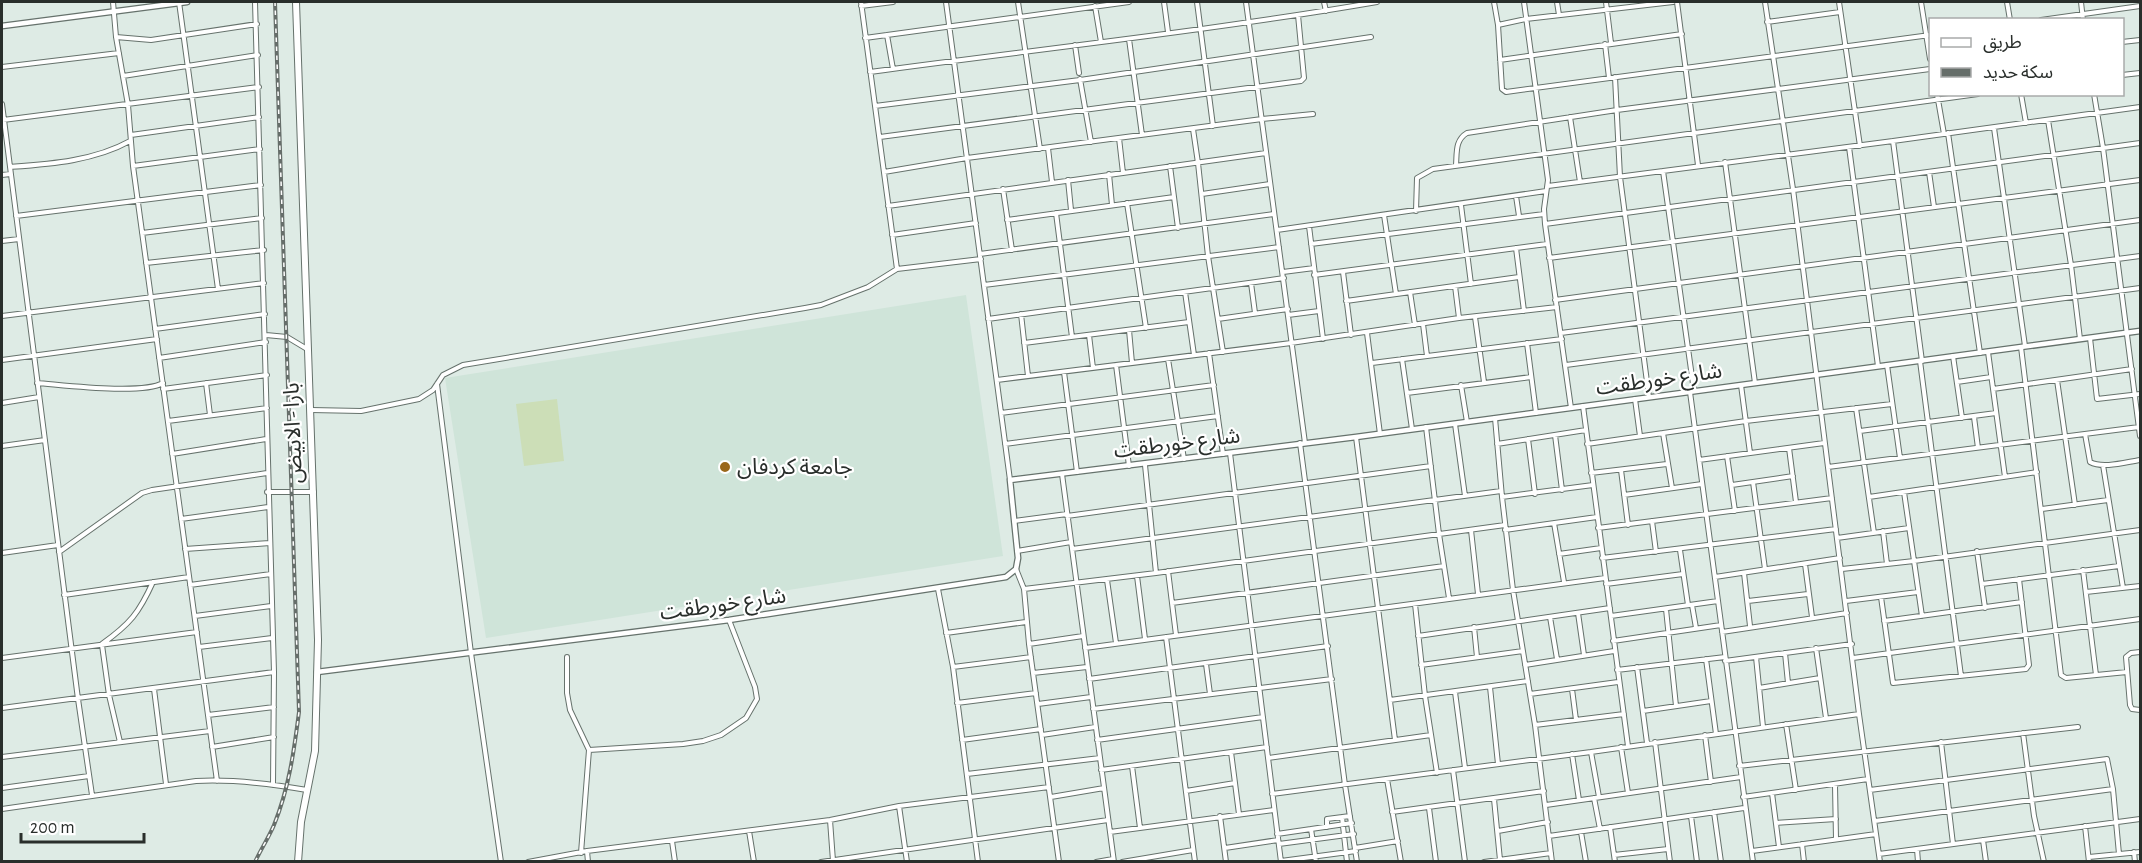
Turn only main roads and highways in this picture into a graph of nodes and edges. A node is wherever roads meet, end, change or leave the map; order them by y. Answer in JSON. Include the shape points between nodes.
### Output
{"nodes":[{"id":1,"x":296,"y":2,"type":"edge"},
{"id":2,"x":298,"y":861,"type":"edge"}],
"edges":[{"from":1,"to":2,"type":"main road","name":"بارا - الابيض","via":[[317,672],[315,751]]}]}
